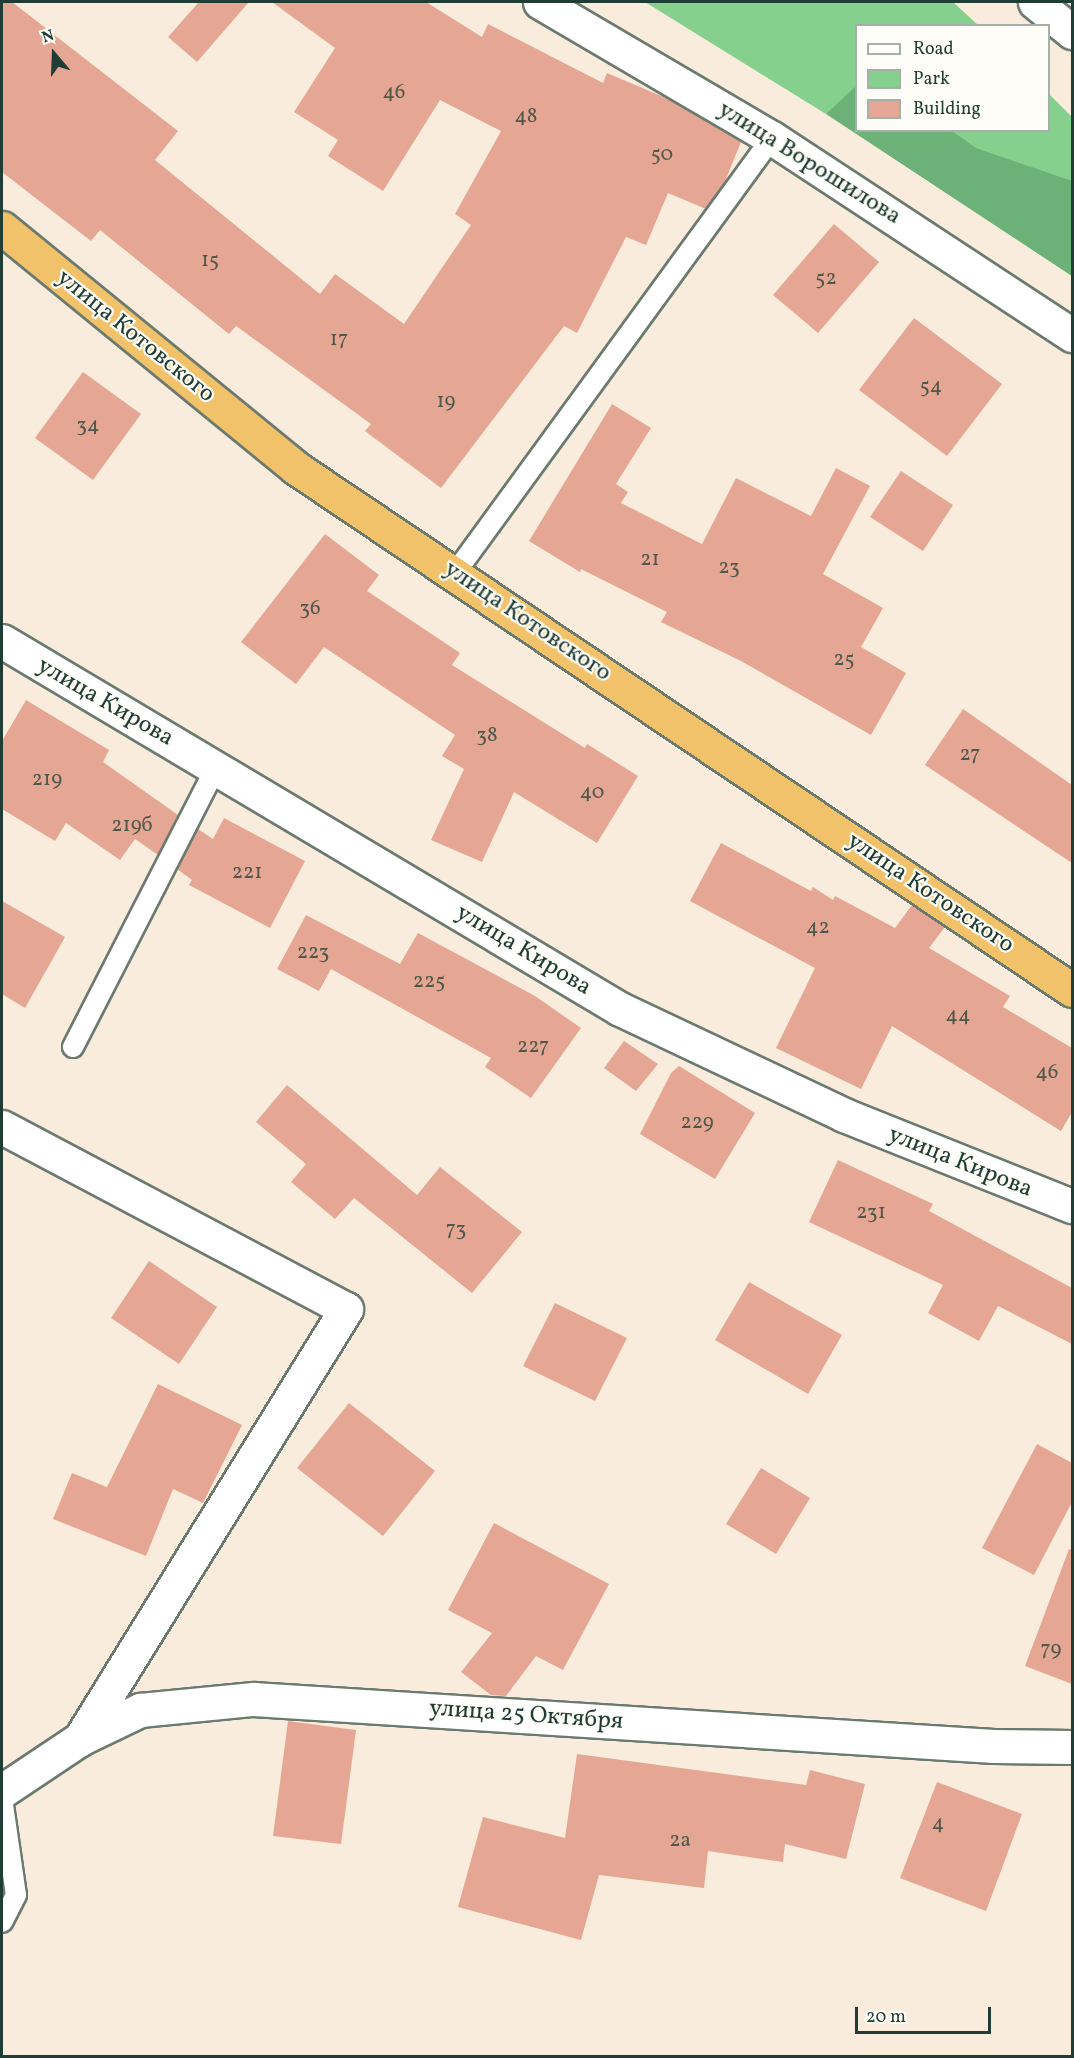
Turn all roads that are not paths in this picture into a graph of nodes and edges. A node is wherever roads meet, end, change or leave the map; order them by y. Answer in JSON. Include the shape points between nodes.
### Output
{"nodes":[{"id":1,"x":540,"y":2,"type":"edge"},
{"id":2,"x":1035,"y":2,"type":"edge"},
{"id":3,"x":1072,"y":32,"type":"edge"},
{"id":4,"x":772,"y":138,"type":"junction"},
{"id":5,"x":2,"y":228,"type":"edge"},
{"id":6,"x":1072,"y":335,"type":"edge"},
{"id":7,"x":455,"y":573,"type":"junction"},
{"id":8,"x":2,"y":641,"type":"edge"},
{"id":9,"x":216,"y":767,"type":"junction"},
{"id":10,"x":1072,"y":990,"type":"edge"},
{"id":11,"x":73,"y":1047,"type":"dead end"},
{"id":12,"x":2,"y":1127,"type":"edge"},
{"id":13,"x":1072,"y":1206,"type":"edge"},
{"id":14,"x":80,"y":1739,"type":"junction"},
{"id":15,"x":1072,"y":1747,"type":"edge"},
{"id":16,"x":2,"y":1791,"type":"edge"},
{"id":17,"x":2,"y":1798,"type":"edge"},
{"id":18,"x":2,"y":1922,"type":"edge"}],
"edges":[{"from":1,"to":4,"type":"street","name":"улица Ворошилова"},
{"from":2,"to":3,"type":"street"},
{"from":4,"to":6,"type":"street","name":"улица Ворошилова"},
{"from":4,"to":7,"type":"lane"},
{"from":5,"to":7,"type":"highway","name":"улица Котовского","via":[[296,468]]},
{"from":7,"to":10,"type":"highway","name":"улица Котовского"},
{"from":8,"to":9,"type":"street","name":"улица Кирова"},
{"from":9,"to":11,"type":"lane"},
{"from":9,"to":13,"type":"street","name":"улица Кирова","via":[[620,1009],[844,1115]]},
{"from":12,"to":14,"type":"street","via":[[346,1309]]},
{"from":14,"to":15,"type":"street","name":"улица 25 Октября","via":[[140,1710],[253,1699],[994,1746]]},
{"from":14,"to":16,"type":"street","name":"улица 25 Октября"},
{"from":17,"to":18,"type":"lane","via":[[16,1895]]}]}
